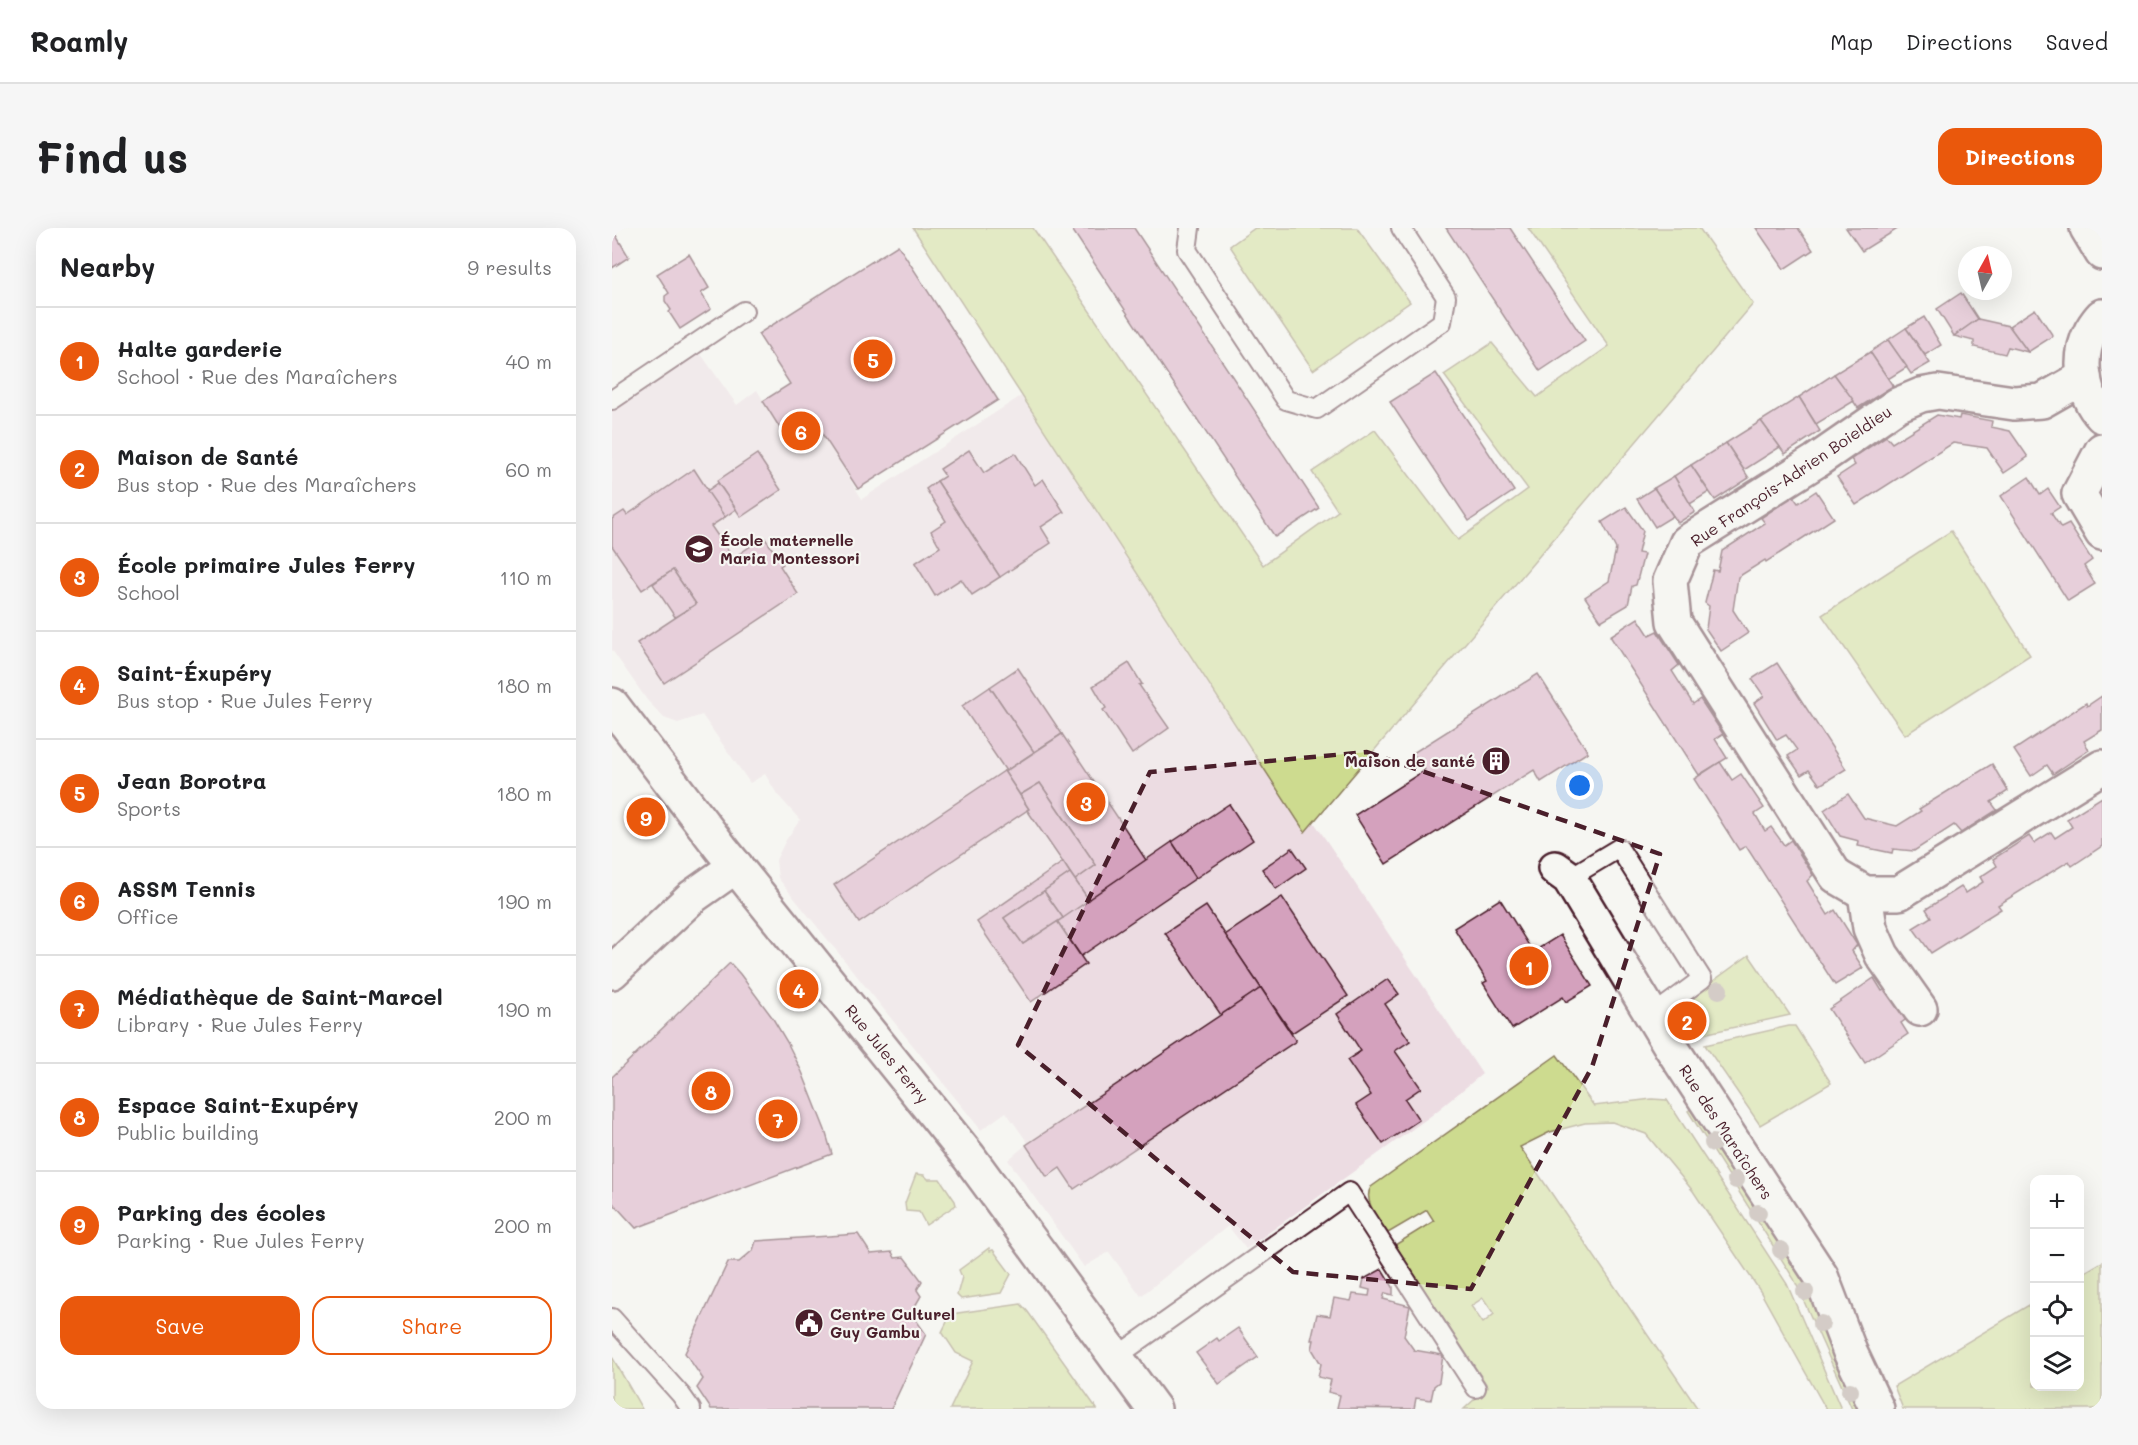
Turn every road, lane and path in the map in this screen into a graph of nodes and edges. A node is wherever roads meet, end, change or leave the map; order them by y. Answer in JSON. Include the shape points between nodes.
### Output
{"nodes":[{"id":1,"x":1190,"y":228,"type":"edge"},
{"id":2,"x":1401,"y":228,"type":"edge"},
{"id":3,"x":2087,"y":228,"type":"edge"},
{"id":4,"x":2102,"y":253,"type":"edge"},
{"id":5,"x":744,"y":311,"type":"dead end"},
{"id":6,"x":2102,"y":315,"type":"edge"},
{"id":7,"x":2084,"y":377,"type":"junction"},
{"id":8,"x":612,"y":400,"type":"edge"},
{"id":9,"x":2102,"y":416,"type":"edge"},
{"id":10,"x":2102,"y":450,"type":"edge"},
{"id":11,"x":2102,"y":533,"type":"edge"},
{"id":12,"x":612,"y":705,"type":"edge"},
{"id":13,"x":2102,"y":767,"type":"edge"},
{"id":14,"x":736,"y":866,"type":"junction"},
{"id":15,"x":1562,"y":873,"type":"joint"},
{"id":16,"x":1865,"y":893,"type":"junction"},
{"id":17,"x":612,"y":972,"type":"edge"},
{"id":18,"x":1920,"y":1009,"type":"dead end"},
{"id":19,"x":1652,"y":1016,"type":"junction"},
{"id":20,"x":612,"y":1318,"type":"edge"},
{"id":21,"x":1116,"y":1358,"type":"junction"},
{"id":22,"x":1476,"y":1388,"type":"dead end"},
{"id":23,"x":691,"y":1409,"type":"edge"},
{"id":24,"x":1154,"y":1409,"type":"edge"},
{"id":25,"x":1877,"y":1409,"type":"edge"}],
"edges":[{"from":1,"to":2,"type":"lane","via":[[1187,250],[1286,400],[1317,409],[1442,322],[1446,297]]},
{"from":3,"to":4,"type":"street"},
{"from":5,"to":8,"type":"lane"},
{"from":6,"to":7,"type":"street","via":[[2091,331],[2084,353]]},
{"from":7,"to":9,"type":"street","via":[[2089,396]]},
{"from":7,"to":16,"type":"street","name":"Rue François-Adrien Boieldieu","via":[[2042,401],[2014,403],[1938,392],[1897,405],[1687,542],[1670,581],[1674,622],[1836,876]]},
{"from":10,"to":11,"type":"street","via":[[2079,494]]},
{"from":12,"to":14,"type":"street","name":"Rue Jules Ferry"},
{"from":13,"to":16,"type":"street","via":[[1899,893]]},
{"from":14,"to":17,"type":"street","via":[[692,897]]},
{"from":14,"to":21,"type":"street","name":"Rue Jules Ferry","via":[[969,1157]]},
{"from":15,"to":19,"type":"street","name":"Rue des Maraîchers"},
{"from":15,"to":19,"type":"lane","via":[[1618,848],[1702,979]]},
{"from":16,"to":18,"type":"street","via":[[1870,928],[1882,955]]},
{"from":19,"to":25,"type":"street","name":"Rue des Maraîchers","via":[[1821,1276]]},
{"from":20,"to":23,"type":"lane"},
{"from":21,"to":22,"type":"lane","via":[[1349,1192]]},
{"from":21,"to":24,"type":"street","name":"Rue Jules Ferry"}]}
